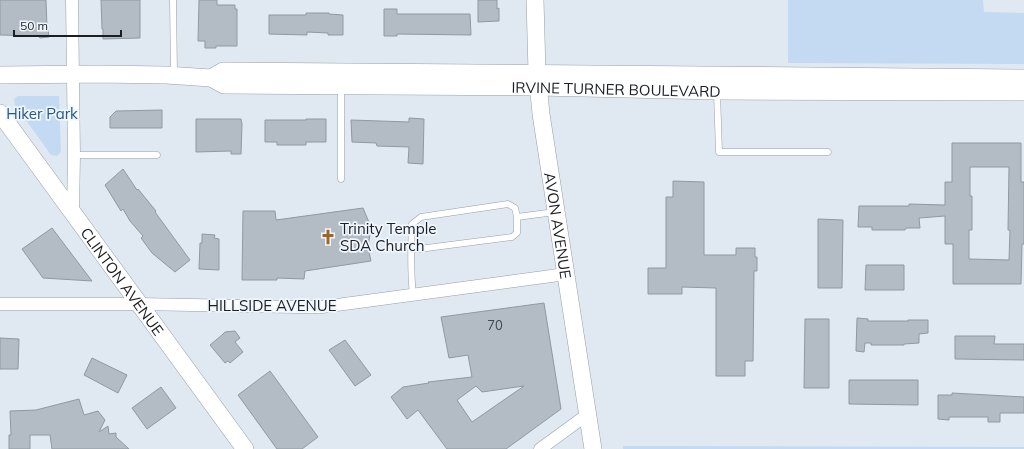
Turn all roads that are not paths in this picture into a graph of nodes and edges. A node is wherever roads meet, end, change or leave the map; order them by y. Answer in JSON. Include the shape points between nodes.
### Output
{"nodes":[{"id":1,"x":72,"y":0,"type":"edge"},
{"id":2,"x":173,"y":0,"type":"edge"},
{"id":3,"x":536,"y":0,"type":"edge"},
{"id":4,"x":73,"y":74,"type":"junction"},
{"id":5,"x":0,"y":75,"type":"edge"},
{"id":6,"x":174,"y":76,"type":"junction"},
{"id":7,"x":211,"y":78,"type":"junction"},
{"id":8,"x":1024,"y":78,"type":"edge"},
{"id":9,"x":538,"y":79,"type":"junction"},
{"id":10,"x":341,"y":87,"type":"junction"},
{"id":11,"x":717,"y":91,"type":"junction"},
{"id":12,"x":1024,"y":92,"type":"edge"},
{"id":13,"x":0,"y":114,"type":"edge"},
{"id":14,"x":828,"y":152,"type":"dead end"},
{"id":15,"x":74,"y":155,"type":"junction"},
{"id":16,"x":157,"y":155,"type":"dead end"},
{"id":17,"x":341,"y":179,"type":"dead end"},
{"id":18,"x":556,"y":212,"type":"junction"},
{"id":19,"x":73,"y":214,"type":"junction"},
{"id":20,"x":517,"y":218,"type":"junction"},
{"id":21,"x":411,"y":250,"type":"junction"},
{"id":22,"x":566,"y":274,"type":"junction"},
{"id":23,"x":412,"y":294,"type":"junction"},
{"id":24,"x":0,"y":304,"type":"edge"},
{"id":25,"x":139,"y":304,"type":"junction"},
{"id":26,"x":588,"y":414,"type":"junction"},
{"id":27,"x":245,"y":449,"type":"edge"},
{"id":28,"x":540,"y":449,"type":"edge"},
{"id":29,"x":593,"y":449,"type":"edge"}],
"edges":[{"from":1,"to":4,"type":"street"},
{"from":2,"to":6,"type":"lane"},
{"from":3,"to":9,"type":"main road","name":"AVON AVENUE"},
{"from":4,"to":5,"type":"main road","name":"IRVINE TURNER BOULEVARD"},
{"from":4,"to":6,"type":"main road","name":"IRVINE TURNER BOULEVARD"},
{"from":4,"to":15,"type":"street"},
{"from":6,"to":7,"type":"main road","name":"IRVINE TURNER BOULEVARD"},
{"from":7,"to":9,"type":"main road","name":"IRVINE TURNER BOULEVARD","via":[[223,71]]},
{"from":7,"to":10,"type":"main road","name":"IRVINE TURNER BOULEVARD","via":[[224,85]]},
{"from":8,"to":9,"type":"main road","name":"IRVINE TURNER BOULEVARD","via":[[717,76]]},
{"from":9,"to":10,"type":"main road","name":"IRVINE TURNER BOULEVARD"},
{"from":9,"to":11,"type":"main road","name":"IRVINE TURNER BOULEVARD"},
{"from":9,"to":18,"type":"main road","name":"AVON AVENUE","via":[[540,114]]},
{"from":10,"to":17,"type":"lane"},
{"from":11,"to":12,"type":"main road","name":"IRVINE TURNER BOULEVARD"},
{"from":11,"to":14,"type":"lane","via":[[719,152]]},
{"from":13,"to":19,"type":"main road","name":"CLINTON AVENUE"},
{"from":15,"to":16,"type":"lane"},
{"from":15,"to":19,"type":"street"},
{"from":18,"to":20,"type":"lane"},
{"from":18,"to":22,"type":"main road","name":"AVON AVENUE"},
{"from":19,"to":25,"type":"main road","name":"CLINTON AVENUE"},
{"from":20,"to":21,"type":"lane","via":[[517,233],[512,237]]},
{"from":20,"to":21,"type":"lane","via":[[515,208],[508,204],[421,217],[412,224]]},
{"from":21,"to":23,"type":"lane"},
{"from":22,"to":23,"type":"street","name":"HILLSIDE AVENUE"},
{"from":22,"to":26,"type":"main road","name":"AVON AVENUE"},
{"from":23,"to":25,"type":"street","name":"HILLSIDE AVENUE","via":[[314,307]]},
{"from":24,"to":25,"type":"street","name":"HILLSIDE AVENUE"},
{"from":25,"to":27,"type":"main road","name":"CLINTON AVENUE"},
{"from":26,"to":28,"type":"street"},
{"from":26,"to":29,"type":"main road","name":"AVON AVENUE"}]}
